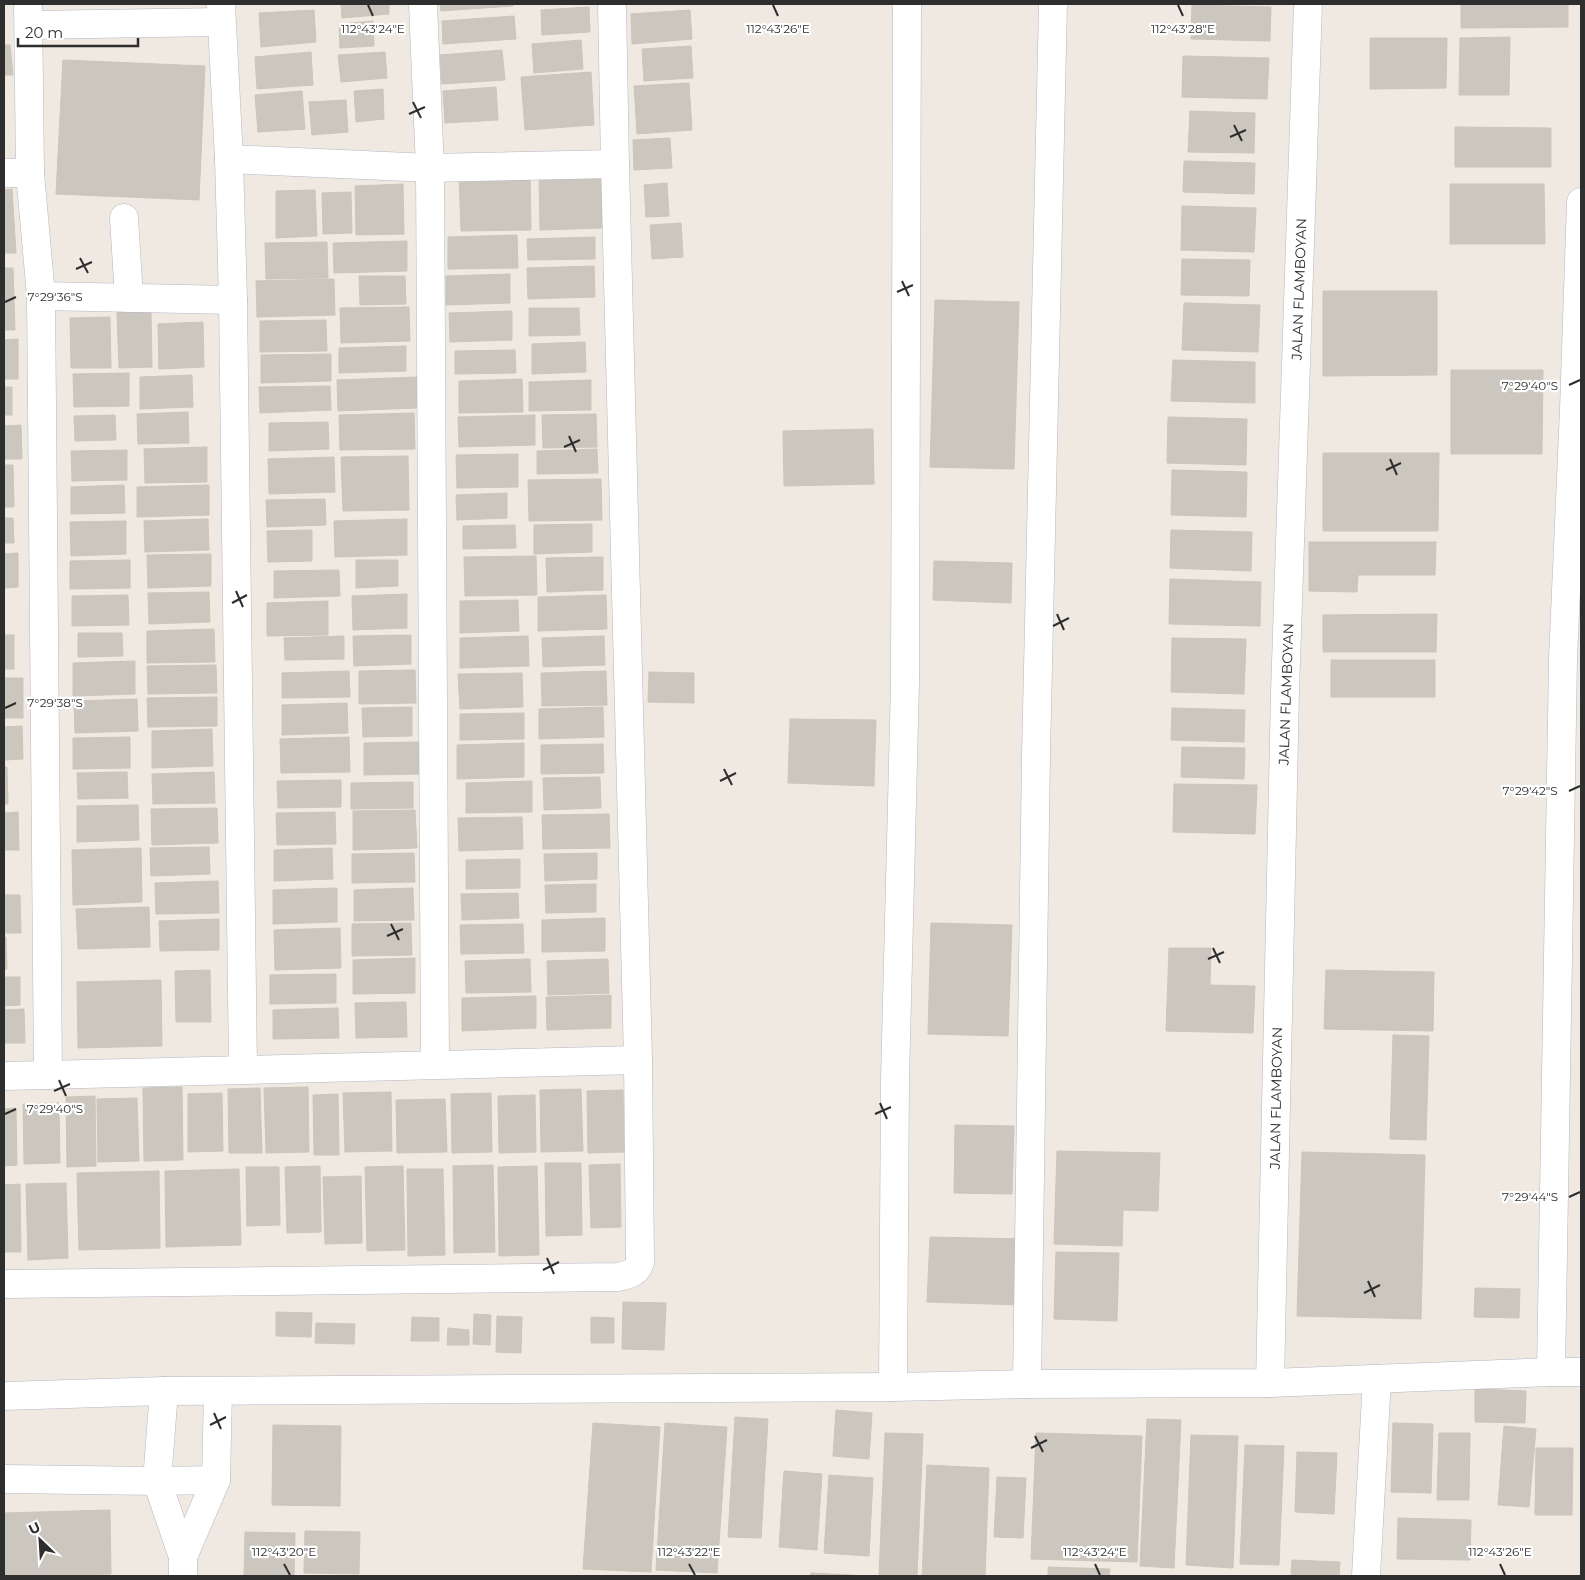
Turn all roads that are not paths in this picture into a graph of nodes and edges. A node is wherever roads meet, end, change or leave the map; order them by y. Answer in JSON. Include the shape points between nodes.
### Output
{"nodes":[{"id":1,"x":423,"y":4,"type":"edge"},
{"id":2,"x":612,"y":4,"type":"edge"},
{"id":3,"x":907,"y":4,"type":"edge"},
{"id":4,"x":1053,"y":4,"type":"edge"},
{"id":5,"x":1308,"y":4,"type":"edge"},
{"id":6,"x":221,"y":13,"type":"edge"},
{"id":7,"x":29,"y":14,"type":"edge"},
{"id":8,"x":229,"y":159,"type":"junction"},
{"id":9,"x":614,"y":164,"type":"junction"},
{"id":10,"x":430,"y":168,"type":"junction"},
{"id":11,"x":17,"y":173,"type":"edge"},
{"id":12,"x":1581,"y":202,"type":"edge"},
{"id":13,"x":124,"y":218,"type":"dead end"},
{"id":14,"x":41,"y":296,"type":"junction"},
{"id":15,"x":129,"y":298,"type":"junction"},
{"id":16,"x":233,"y":300,"type":"junction"},
{"id":17,"x":638,"y":1060,"type":"junction"},
{"id":18,"x":435,"y":1064,"type":"junction"},
{"id":19,"x":243,"y":1069,"type":"junction"},
{"id":20,"x":48,"y":1075,"type":"junction"},
{"id":21,"x":4,"y":1076,"type":"edge"},
{"id":22,"x":4,"y":1284,"type":"edge"},
{"id":23,"x":1551,"y":1372,"type":"junction"},
{"id":24,"x":1581,"y":1372,"type":"edge"},
{"id":25,"x":1377,"y":1379,"type":"junction"},
{"id":26,"x":1027,"y":1384,"type":"junction"},
{"id":27,"x":1270,"y":1384,"type":"junction"},
{"id":28,"x":893,"y":1387,"type":"junction"},
{"id":29,"x":164,"y":1392,"type":"junction"},
{"id":30,"x":218,"y":1392,"type":"junction"},
{"id":31,"x":4,"y":1396,"type":"edge"},
{"id":32,"x":4,"y":1479,"type":"edge"},
{"id":33,"x":216,"y":1480,"type":"junction"},
{"id":34,"x":158,"y":1481,"type":"junction"},
{"id":35,"x":183,"y":1567,"type":"edge"},
{"id":36,"x":1366,"y":1576,"type":"edge"}],
"edges":[{"from":1,"to":10,"type":"street"},
{"from":2,"to":9,"type":"street"},
{"from":3,"to":28,"type":"street","via":[[906,683],[895,1080]]},
{"from":4,"to":26,"type":"street","via":[[1036,756]]},
{"from":5,"to":27,"type":"street","name":"JALAN FLAMBOYAN","via":[[1285,692]]},
{"from":6,"to":7,"type":"street"},
{"from":6,"to":8,"type":"street"},
{"from":7,"to":11,"type":"street"},
{"from":8,"to":10,"type":"street"},
{"from":8,"to":16,"type":"street"},
{"from":9,"to":10,"type":"street"},
{"from":9,"to":17,"type":"street"},
{"from":10,"to":18,"type":"street"},
{"from":11,"to":14,"type":"street"},
{"from":12,"to":23,"type":"street","via":[[1563,659]]},
{"from":13,"to":15,"type":"street"},
{"from":14,"to":15,"type":"street"},
{"from":14,"to":20,"type":"street"},
{"from":15,"to":16,"type":"street"},
{"from":16,"to":19,"type":"street"},
{"from":17,"to":18,"type":"street"},
{"from":17,"to":22,"type":"street","via":[[640,1262],[627,1276]]},
{"from":18,"to":19,"type":"street"},
{"from":19,"to":20,"type":"street"},
{"from":20,"to":21,"type":"street"},
{"from":23,"to":24,"type":"street"},
{"from":23,"to":25,"type":"street"},
{"from":25,"to":27,"type":"street"},
{"from":25,"to":36,"type":"street"},
{"from":26,"to":27,"type":"street"},
{"from":26,"to":28,"type":"street"},
{"from":28,"to":30,"type":"street"},
{"from":29,"to":30,"type":"street"},
{"from":29,"to":31,"type":"street"},
{"from":29,"to":34,"type":"street"},
{"from":30,"to":33,"type":"street"},
{"from":32,"to":34,"type":"street"},
{"from":33,"to":34,"type":"street"},
{"from":33,"to":35,"type":"street"},
{"from":34,"to":35,"type":"street"}]}
